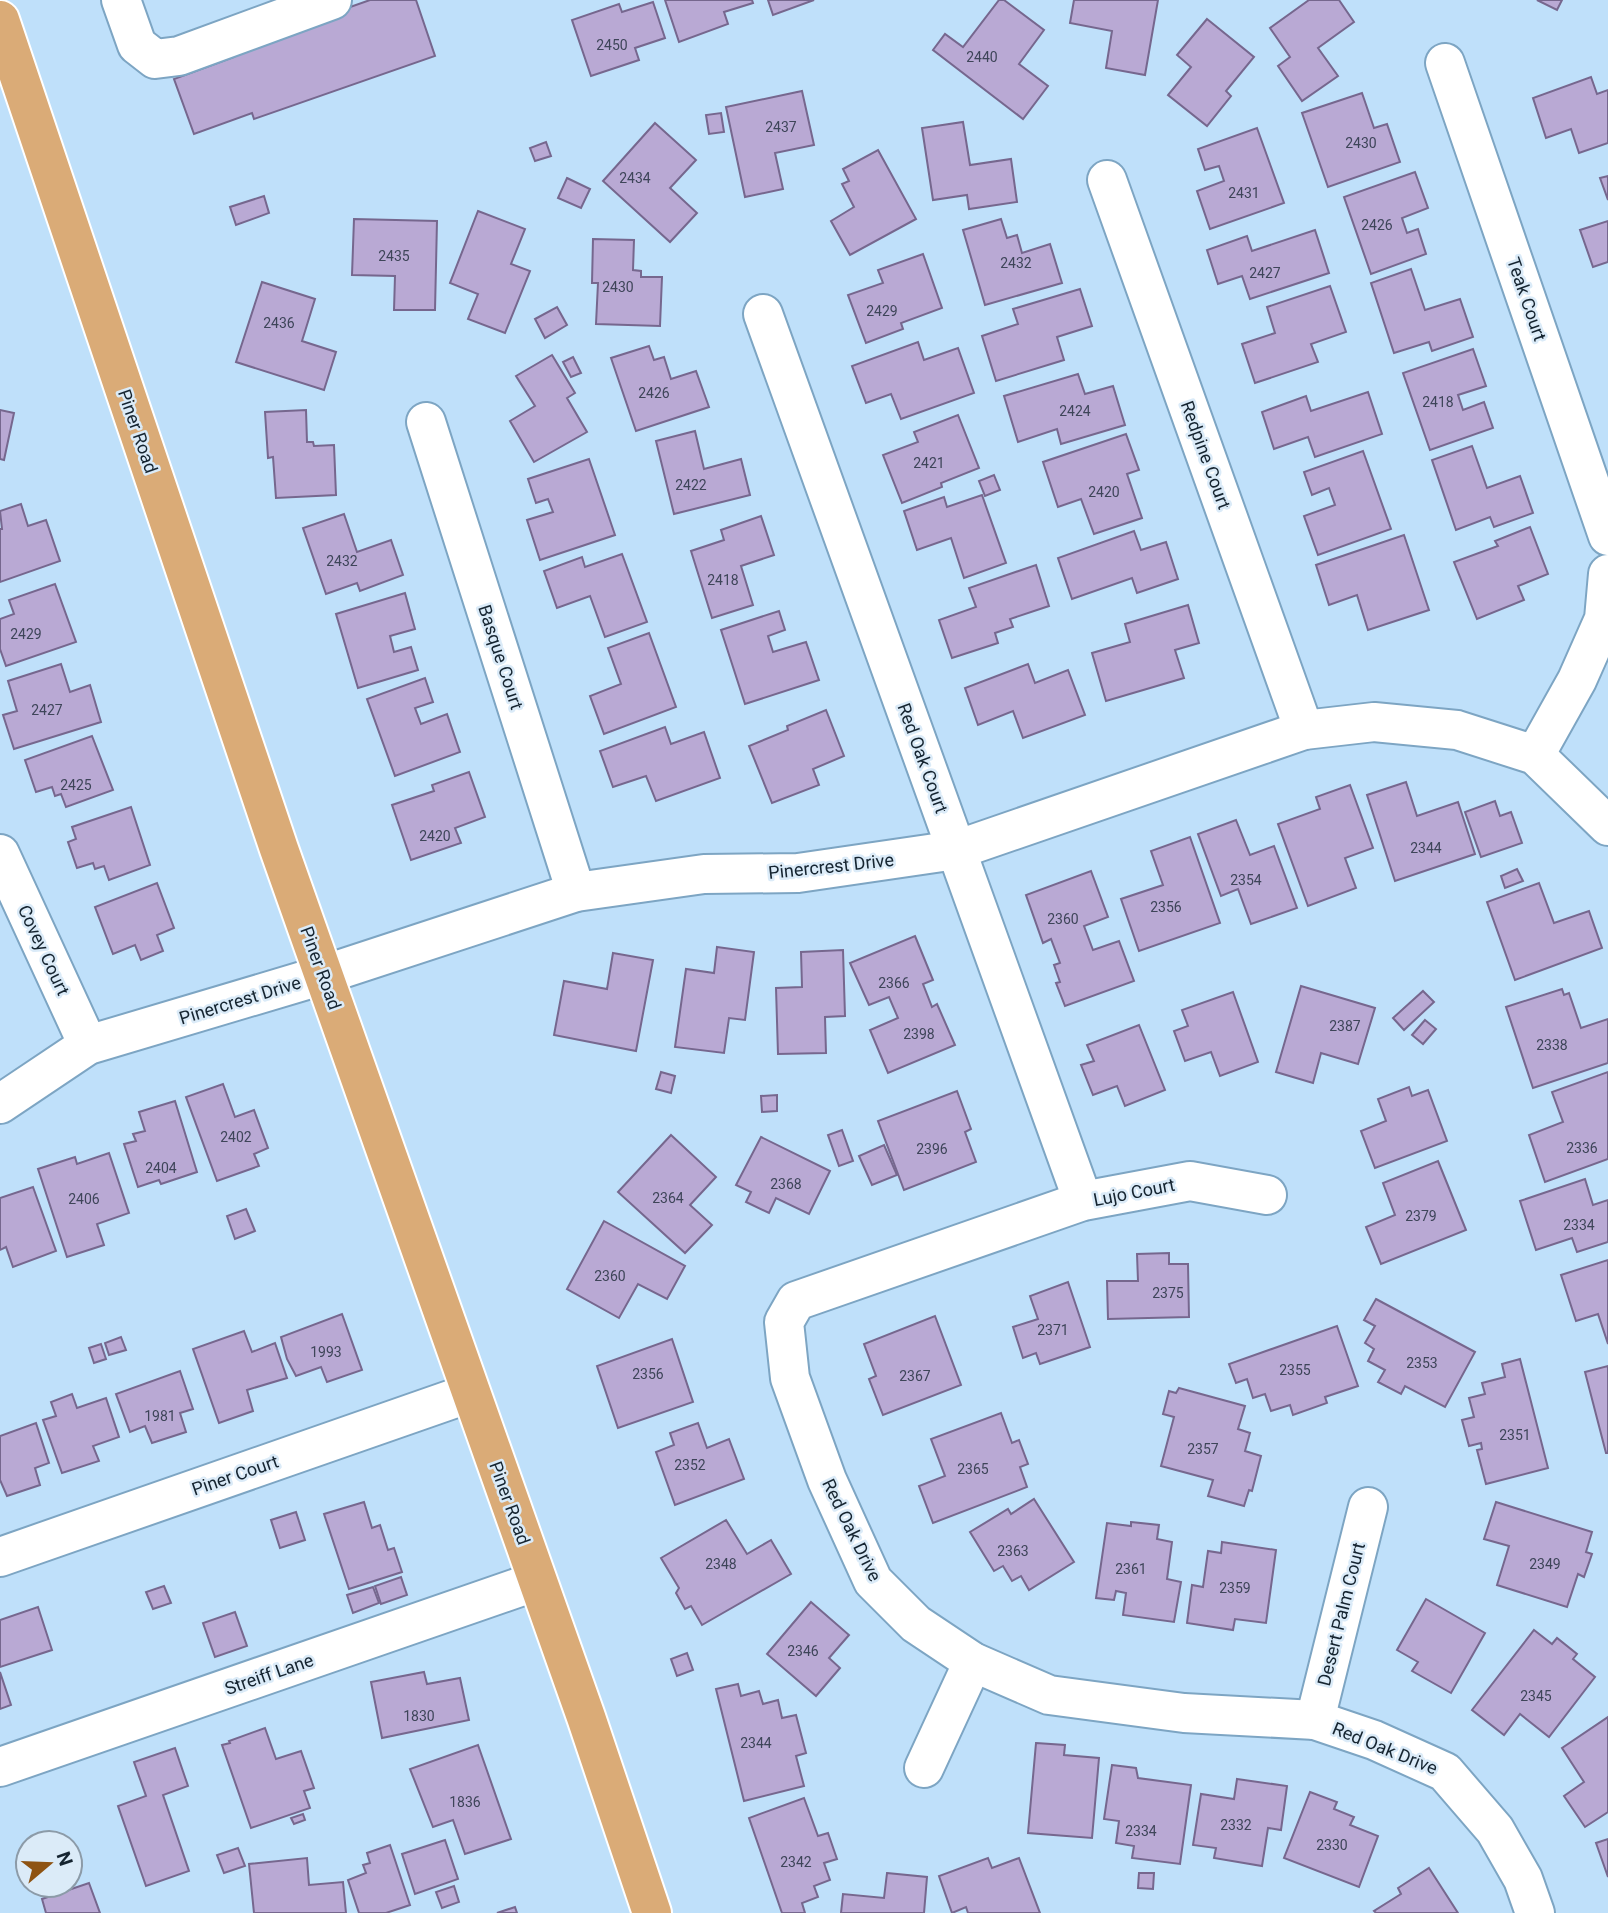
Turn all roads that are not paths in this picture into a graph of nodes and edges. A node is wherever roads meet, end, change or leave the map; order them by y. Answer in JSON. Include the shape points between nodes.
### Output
{"nodes":[{"id":1,"x":121,"y":0,"type":"edge"},
{"id":2,"x":332,"y":0,"type":"edge"},
{"id":3,"x":0,"y":20,"type":"edge"},
{"id":4,"x":1445,"y":63,"type":"dead end"},
{"id":5,"x":1107,"y":180,"type":"dead end"},
{"id":6,"x":763,"y":314,"type":"dead end"},
{"id":7,"x":426,"y":422,"type":"dead end"},
{"id":8,"x":1608,"y":536,"type":"edge"},
{"id":9,"x":1608,"y":574,"type":"edge"},
{"id":10,"x":1304,"y":730,"type":"junction"},
{"id":11,"x":1535,"y":755,"type":"junction"},
{"id":12,"x":1608,"y":826,"type":"edge"},
{"id":13,"x":956,"y":850,"type":"junction"},
{"id":14,"x":0,"y":854,"type":"edge"},
{"id":15,"x":576,"y":892,"type":"junction"},
{"id":16,"x":323,"y":975,"type":"junction"},
{"id":17,"x":88,"y":1045,"type":"junction"},
{"id":18,"x":0,"y":1104,"type":"edge"},
{"id":19,"x":1267,"y":1195,"type":"dead end"},
{"id":20,"x":1083,"y":1201,"type":"junction"},
{"id":21,"x":470,"y":1393,"type":"junction"},
{"id":22,"x":1368,"y":1507,"type":"dead end"},
{"id":23,"x":0,"y":1557,"type":"edge"},
{"id":24,"x":537,"y":1581,"type":"junction"},
{"id":25,"x":973,"y":1662,"type":"junction"},
{"id":26,"x":1315,"y":1720,"type":"junction"},
{"id":27,"x":0,"y":1768,"type":"edge"},
{"id":28,"x":924,"y":1768,"type":"dead end"},
{"id":29,"x":652,"y":1913,"type":"edge"},
{"id":30,"x":1535,"y":1913,"type":"edge"}],
"edges":[{"from":1,"to":2,"type":"street","via":[[137,45],[155,59],[179,56]]},
{"from":3,"to":16,"type":"main road","name":"Piner Road"},
{"from":4,"to":8,"type":"street","name":"Teak Court"},
{"from":5,"to":10,"type":"street","name":"Redpine Court"},
{"from":6,"to":13,"type":"street","name":"Red Oak Court"},
{"from":7,"to":15,"type":"street","name":"Basque Court"},
{"from":9,"to":11,"type":"street","via":[[1604,618],[1577,680]]},
{"from":10,"to":11,"type":"street","name":"Pinercrest Drive","via":[[1374,722],[1457,730]]},
{"from":10,"to":13,"type":"street","name":"Pinercrest Drive"},
{"from":11,"to":12,"type":"street","name":"Pinercrest Drive"},
{"from":13,"to":15,"type":"street","name":"Pinercrest Drive","via":[[798,873],[704,874]]},
{"from":13,"to":20,"type":"street","name":"Red Oak Court"},
{"from":14,"to":17,"type":"street","name":"Covey Court"},
{"from":15,"to":16,"type":"street","name":"Pinercrest Drive"},
{"from":16,"to":17,"type":"street","name":"Pinercrest Drive"},
{"from":16,"to":21,"type":"main road","name":"Piner Road"},
{"from":17,"to":18,"type":"street","name":"Pinercrest Drive"},
{"from":19,"to":20,"type":"street","name":"Lujo Court","via":[[1190,1181]]},
{"from":20,"to":25,"type":"street","name":"Red Oak Drive","via":[[796,1301],[784,1322],[790,1378],[827,1480],[873,1581],[916,1624]]},
{"from":21,"to":23,"type":"street","name":"Piner Court"},
{"from":21,"to":24,"type":"main road","name":"Piner Road"},
{"from":22,"to":26,"type":"street","name":"Desert Palm Court"},
{"from":24,"to":27,"type":"street","name":"Streiff Lane"},
{"from":24,"to":29,"type":"main road","name":"Piner Road"},
{"from":25,"to":26,"type":"street","name":"Red Oak Drive","via":[[1049,1695],[1184,1713]]},
{"from":25,"to":28,"type":"street"},
{"from":26,"to":30,"type":"street","name":"Red Oak Drive","via":[[1445,1772],[1495,1830],[1523,1879]]}]}
